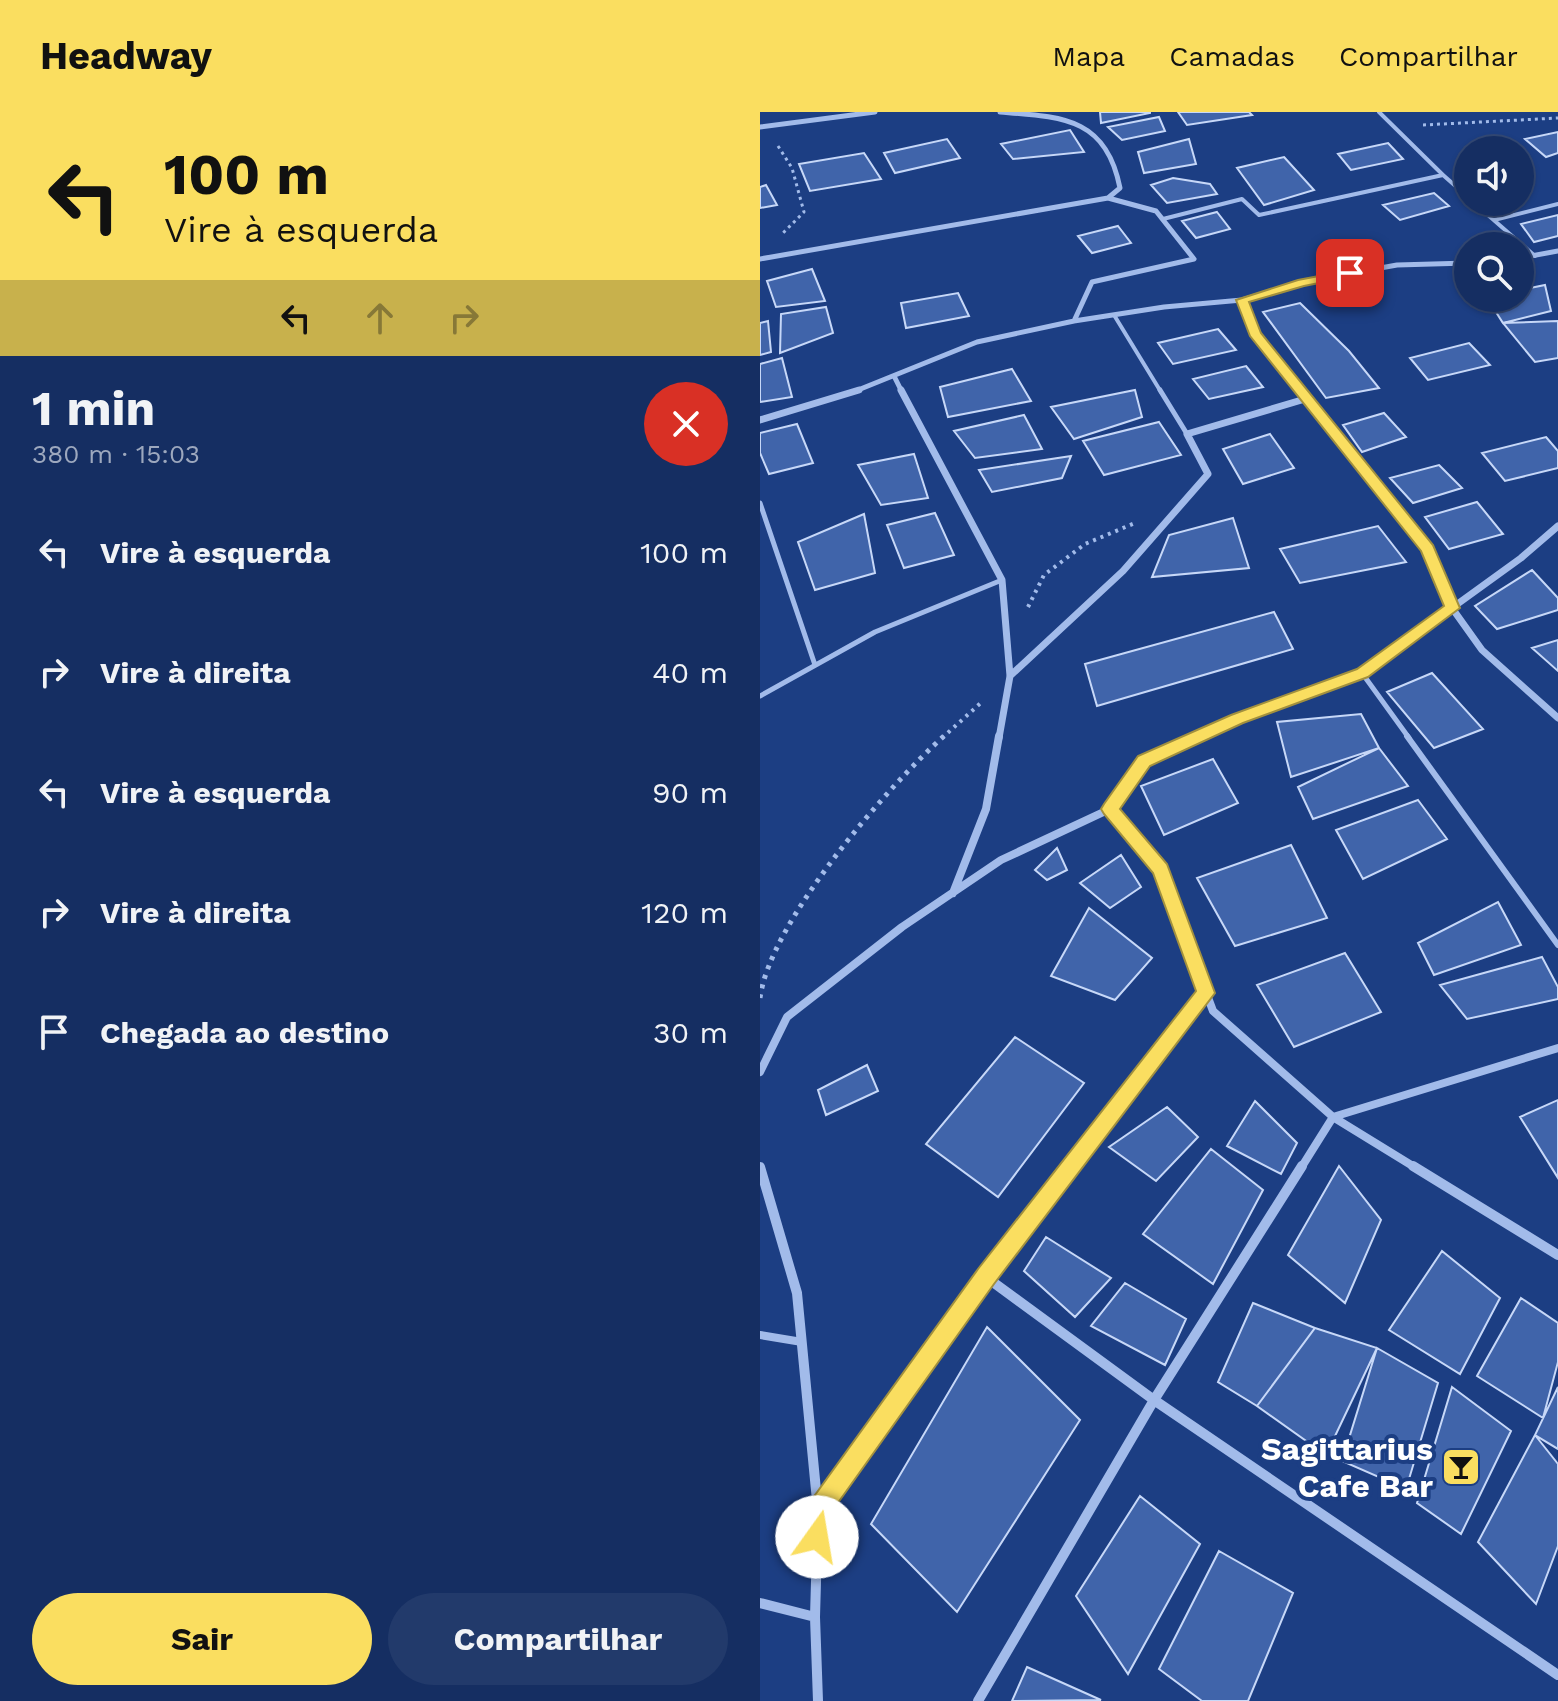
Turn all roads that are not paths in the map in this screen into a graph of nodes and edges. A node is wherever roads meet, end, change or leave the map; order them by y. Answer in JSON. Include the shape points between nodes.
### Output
{"nodes":[{"id":1,"x":875,"y":112,"type":"edge"},
{"id":2,"x":1000,"y":112,"type":"edge"},
{"id":3,"x":1379,"y":112,"type":"edge"},
{"id":4,"x":760,"y":127,"type":"edge"},
{"id":5,"x":1443,"y":175,"type":"junction"},
{"id":6,"x":1454,"y":185,"type":"edge"},
{"id":7,"x":1108,"y":198,"type":"junction"},
{"id":8,"x":1558,"y":204,"type":"edge"},
{"id":9,"x":1489,"y":216,"type":"edge"},
{"id":10,"x":1163,"y":219,"type":"junction"},
{"id":11,"x":1494,"y":220,"type":"junction"},
{"id":12,"x":1558,"y":251,"type":"edge"},
{"id":13,"x":1535,"y":256,"type":"joint"},
{"id":14,"x":760,"y":259,"type":"edge"},
{"id":15,"x":1454,"y":263,"type":"edge"},
{"id":16,"x":1242,"y":300,"type":"junction"},
{"id":17,"x":1114,"y":315,"type":"junction"},
{"id":18,"x":1074,"y":321,"type":"junction"},
{"id":19,"x":894,"y":376,"type":"junction"},
{"id":20,"x":1305,"y":399,"type":"junction"},
{"id":21,"x":760,"y":420,"type":"edge"},
{"id":22,"x":1187,"y":434,"type":"junction"},
{"id":23,"x":760,"y":503,"type":"edge"},
{"id":24,"x":1558,"y":526,"type":"edge"},
{"id":25,"x":1002,"y":580,"type":"junction"},
{"id":26,"x":1452,"y":608,"type":"junction"},
{"id":27,"x":815,"y":665,"type":"junction"},
{"id":28,"x":1362,"y":673,"type":"junction"},
{"id":29,"x":1010,"y":676,"type":"junction"},
{"id":30,"x":760,"y":696,"type":"edge"},
{"id":31,"x":1558,"y":718,"type":"edge"},
{"id":32,"x":1110,"y":809,"type":"junction"},
{"id":33,"x":953,"y":893,"type":"junction"},
{"id":34,"x":1558,"y":945,"type":"edge"},
{"id":35,"x":1206,"y":993,"type":"junction"},
{"id":36,"x":1558,"y":1048,"type":"edge"},
{"id":37,"x":760,"y":1072,"type":"edge"},
{"id":38,"x":1333,"y":1117,"type":"junction"},
{"id":39,"x":760,"y":1167,"type":"edge"},
{"id":40,"x":1558,"y":1255,"type":"edge"},
{"id":41,"x":986,"y":1277,"type":"junction"},
{"id":42,"x":760,"y":1335,"type":"edge"},
{"id":43,"x":802,"y":1342,"type":"junction"},
{"id":44,"x":1154,"y":1400,"type":"junction"},
{"id":45,"x":818,"y":1511,"type":"junction"},
{"id":46,"x":760,"y":1603,"type":"edge"},
{"id":47,"x":815,"y":1617,"type":"junction"},
{"id":48,"x":1558,"y":1675,"type":"edge"},
{"id":49,"x":818,"y":1701,"type":"edge"},
{"id":50,"x":978,"y":1701,"type":"edge"}],
"edges":[{"from":1,"to":4,"type":"street"},
{"from":2,"to":7,"type":"street","via":[[1056,117],[1092,129],[1118,164],[1120,188]]},
{"from":3,"to":5,"type":"lane"},
{"from":5,"to":6,"type":"lane"},
{"from":5,"to":10,"type":"lane","via":[[1259,215],[1242,199]]},
{"from":7,"to":10,"type":"street","via":[[1156,211]]},
{"from":7,"to":14,"type":"street"},
{"from":8,"to":11,"type":"lane"},
{"from":9,"to":11,"type":"lane"},
{"from":10,"to":18,"type":"street","via":[[1194,259],[1092,282]]},
{"from":11,"to":13,"type":"lane"},
{"from":12,"to":13,"type":"street"},
{"from":15,"to":16,"type":"street","via":[[1397,265],[1302,282]]},
{"from":16,"to":17,"type":"street"},
{"from":16,"to":20,"type":"street","via":[[1254,333]]},
{"from":17,"to":18,"type":"street"},
{"from":17,"to":22,"type":"lane"},
{"from":18,"to":19,"type":"street","via":[[977,342]]},
{"from":19,"to":21,"type":"street"},
{"from":19,"to":25,"type":"street"},
{"from":20,"to":22,"type":"street"},
{"from":20,"to":26,"type":"street","via":[[1428,549]]},
{"from":22,"to":29,"type":"street","via":[[1208,474],[1123,571]]},
{"from":23,"to":27,"type":"lane"},
{"from":24,"to":26,"type":"street"},
{"from":25,"to":27,"type":"lane","via":[[875,632]]},
{"from":25,"to":29,"type":"street"},
{"from":26,"to":28,"type":"street"},
{"from":26,"to":31,"type":"street","via":[[1482,650]]},
{"from":27,"to":30,"type":"lane"},
{"from":28,"to":32,"type":"street","via":[[1237,719],[1144,761]]},
{"from":28,"to":34,"type":"lane"},
{"from":29,"to":33,"type":"street","via":[[986,809]]},
{"from":32,"to":33,"type":"street","via":[[1001,860]]},
{"from":32,"to":35,"type":"street","via":[[1160,869]]},
{"from":33,"to":37,"type":"street","via":[[787,1017]]},
{"from":35,"to":38,"type":"street","via":[[1213,1011]]},
{"from":35,"to":41,"type":"street"},
{"from":36,"to":38,"type":"street"},
{"from":38,"to":40,"type":"street"},
{"from":38,"to":44,"type":"street"},
{"from":39,"to":43,"type":"street","via":[[797,1293]]},
{"from":41,"to":44,"type":"street"},
{"from":41,"to":45,"type":"street"},
{"from":42,"to":43,"type":"lane"},
{"from":43,"to":45,"type":"street"},
{"from":44,"to":48,"type":"street"},
{"from":44,"to":50,"type":"street"},
{"from":45,"to":47,"type":"street"},
{"from":46,"to":47,"type":"street"},
{"from":47,"to":49,"type":"street"}]}
